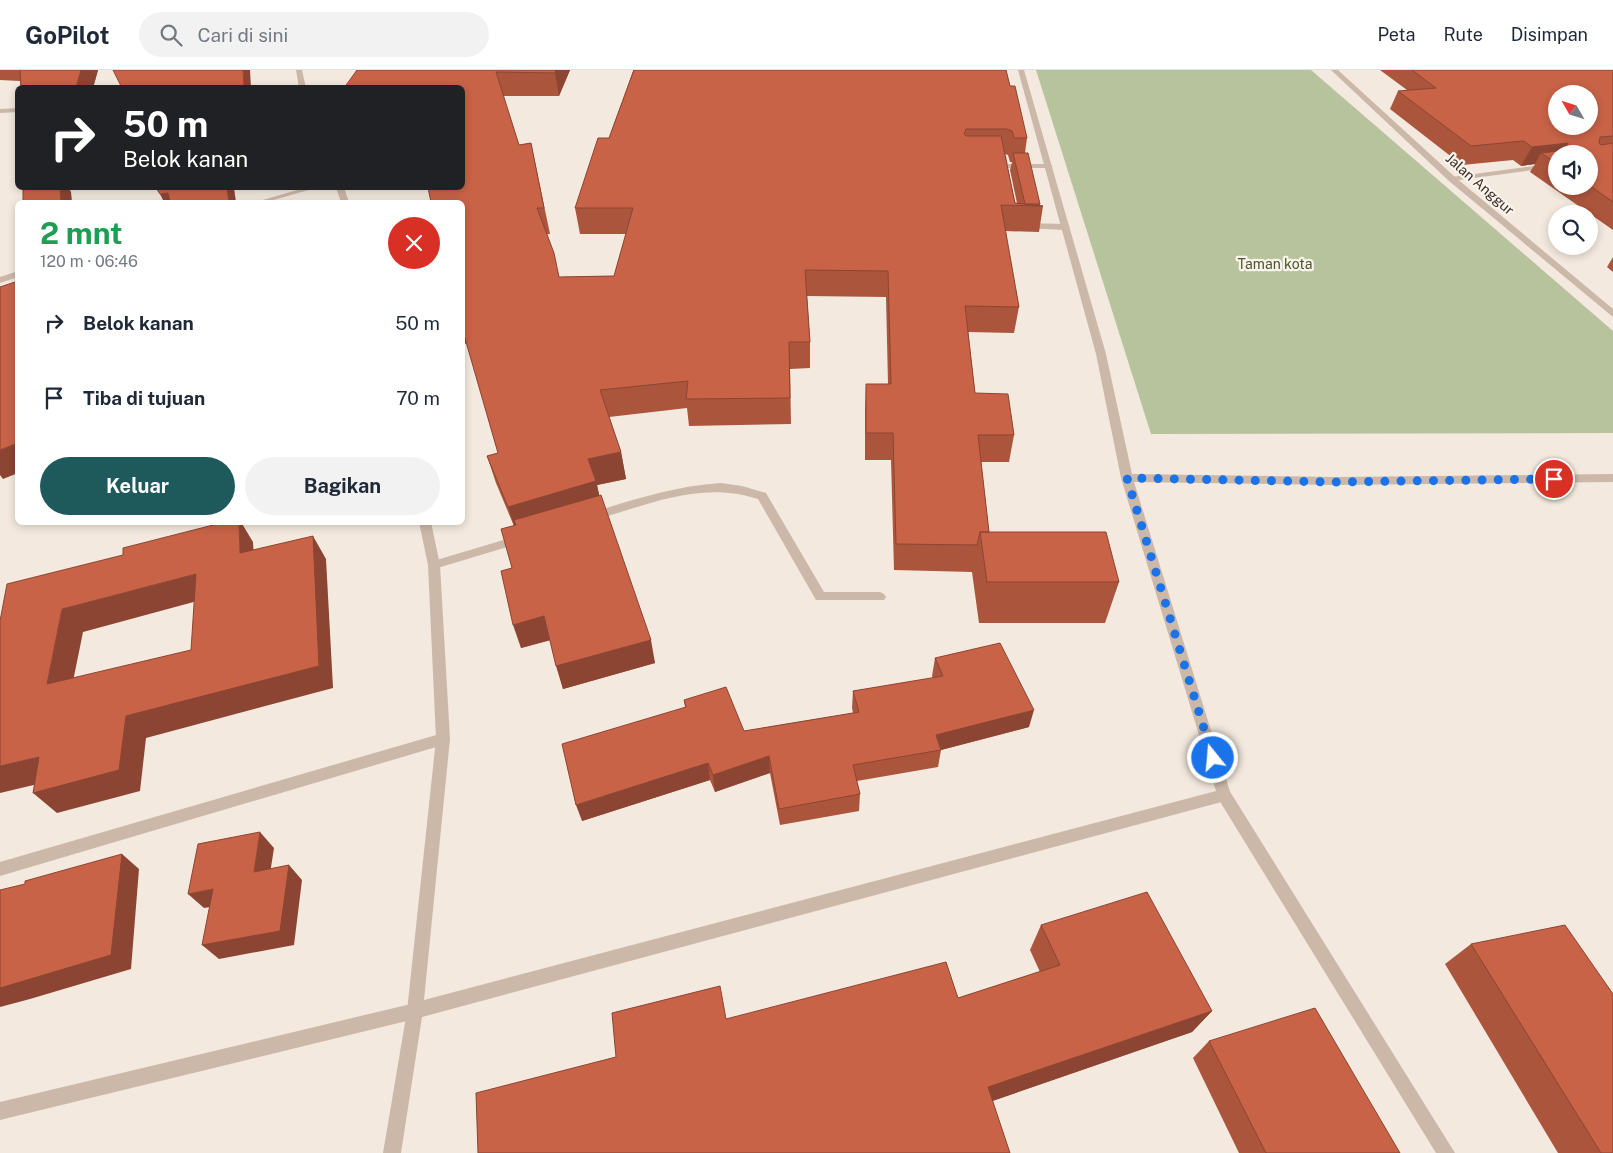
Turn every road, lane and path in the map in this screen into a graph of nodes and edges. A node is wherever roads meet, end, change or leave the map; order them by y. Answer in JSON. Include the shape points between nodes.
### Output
{"nodes":[{"id":1,"x":299,"y":70,"type":"edge"},
{"id":2,"x":1021,"y":70,"type":"edge"},
{"id":3,"x":1334,"y":70,"type":"edge"},
{"id":4,"x":302,"y":85,"type":"edge"},
{"id":5,"x":15,"y":110,"type":"edge"},
{"id":6,"x":0,"y":111,"type":"edge"},
{"id":7,"x":994,"y":157,"type":"edge"},
{"id":8,"x":1049,"y":166,"type":"junction"},
{"id":9,"x":1548,"y":166,"type":"edge"},
{"id":10,"x":1452,"y":178,"type":"junction"},
{"id":11,"x":304,"y":190,"type":"edge"},
{"id":12,"x":267,"y":200,"type":"edge"},
{"id":13,"x":1016,"y":226,"type":"edge"},
{"id":14,"x":1066,"y":227,"type":"junction"},
{"id":15,"x":15,"y":275,"type":"edge"},
{"id":16,"x":0,"y":280,"type":"edge"},
{"id":17,"x":1613,"y":314,"type":"edge"},
{"id":18,"x":1127,"y":478,"type":"junction"},
{"id":19,"x":1613,"y":478,"type":"edge"},
{"id":20,"x":584,"y":519,"type":"edge"},
{"id":21,"x":425,"y":525,"type":"edge"},
{"id":22,"x":528,"y":536,"type":"edge"},
{"id":23,"x":434,"y":565,"type":"junction"},
{"id":24,"x":880,"y":596,"type":"dead end"},
{"id":25,"x":443,"y":739,"type":"junction"},
{"id":26,"x":1224,"y":795,"type":"junction"},
{"id":27,"x":0,"y":869,"type":"edge"},
{"id":28,"x":415,"y":1011,"type":"junction"},
{"id":29,"x":0,"y":1111,"type":"edge"},
{"id":30,"x":392,"y":1153,"type":"edge"},
{"id":31,"x":1446,"y":1153,"type":"edge"}],
"edges":[{"from":1,"to":4,"type":"street"},
{"from":2,"to":8,"type":"street"},
{"from":3,"to":10,"type":"street","name":"Jalan Anggur"},
{"from":5,"to":6,"type":"street"},
{"from":7,"to":8,"type":"street","via":[[1003,157],[1005,170]]},
{"from":8,"to":14,"type":"street"},
{"from":9,"to":10,"type":"street"},
{"from":10,"to":17,"type":"street","name":"Jalan Anggur"},
{"from":11,"to":12,"type":"street"},
{"from":13,"to":14,"type":"street"},
{"from":14,"to":18,"type":"street","via":[[1101,354]]},
{"from":15,"to":16,"type":"street"},
{"from":18,"to":19,"type":"street","via":[[1335,482]]},
{"from":18,"to":26,"type":"street"},
{"from":20,"to":24,"type":"street","via":[[688,488],[746,488],[762,496],[820,597]]},
{"from":21,"to":23,"type":"street"},
{"from":22,"to":23,"type":"street"},
{"from":23,"to":25,"type":"street"},
{"from":25,"to":27,"type":"street"},
{"from":25,"to":28,"type":"street"},
{"from":26,"to":28,"type":"street"},
{"from":26,"to":31,"type":"street"},
{"from":28,"to":29,"type":"street"},
{"from":28,"to":30,"type":"street"}]}
